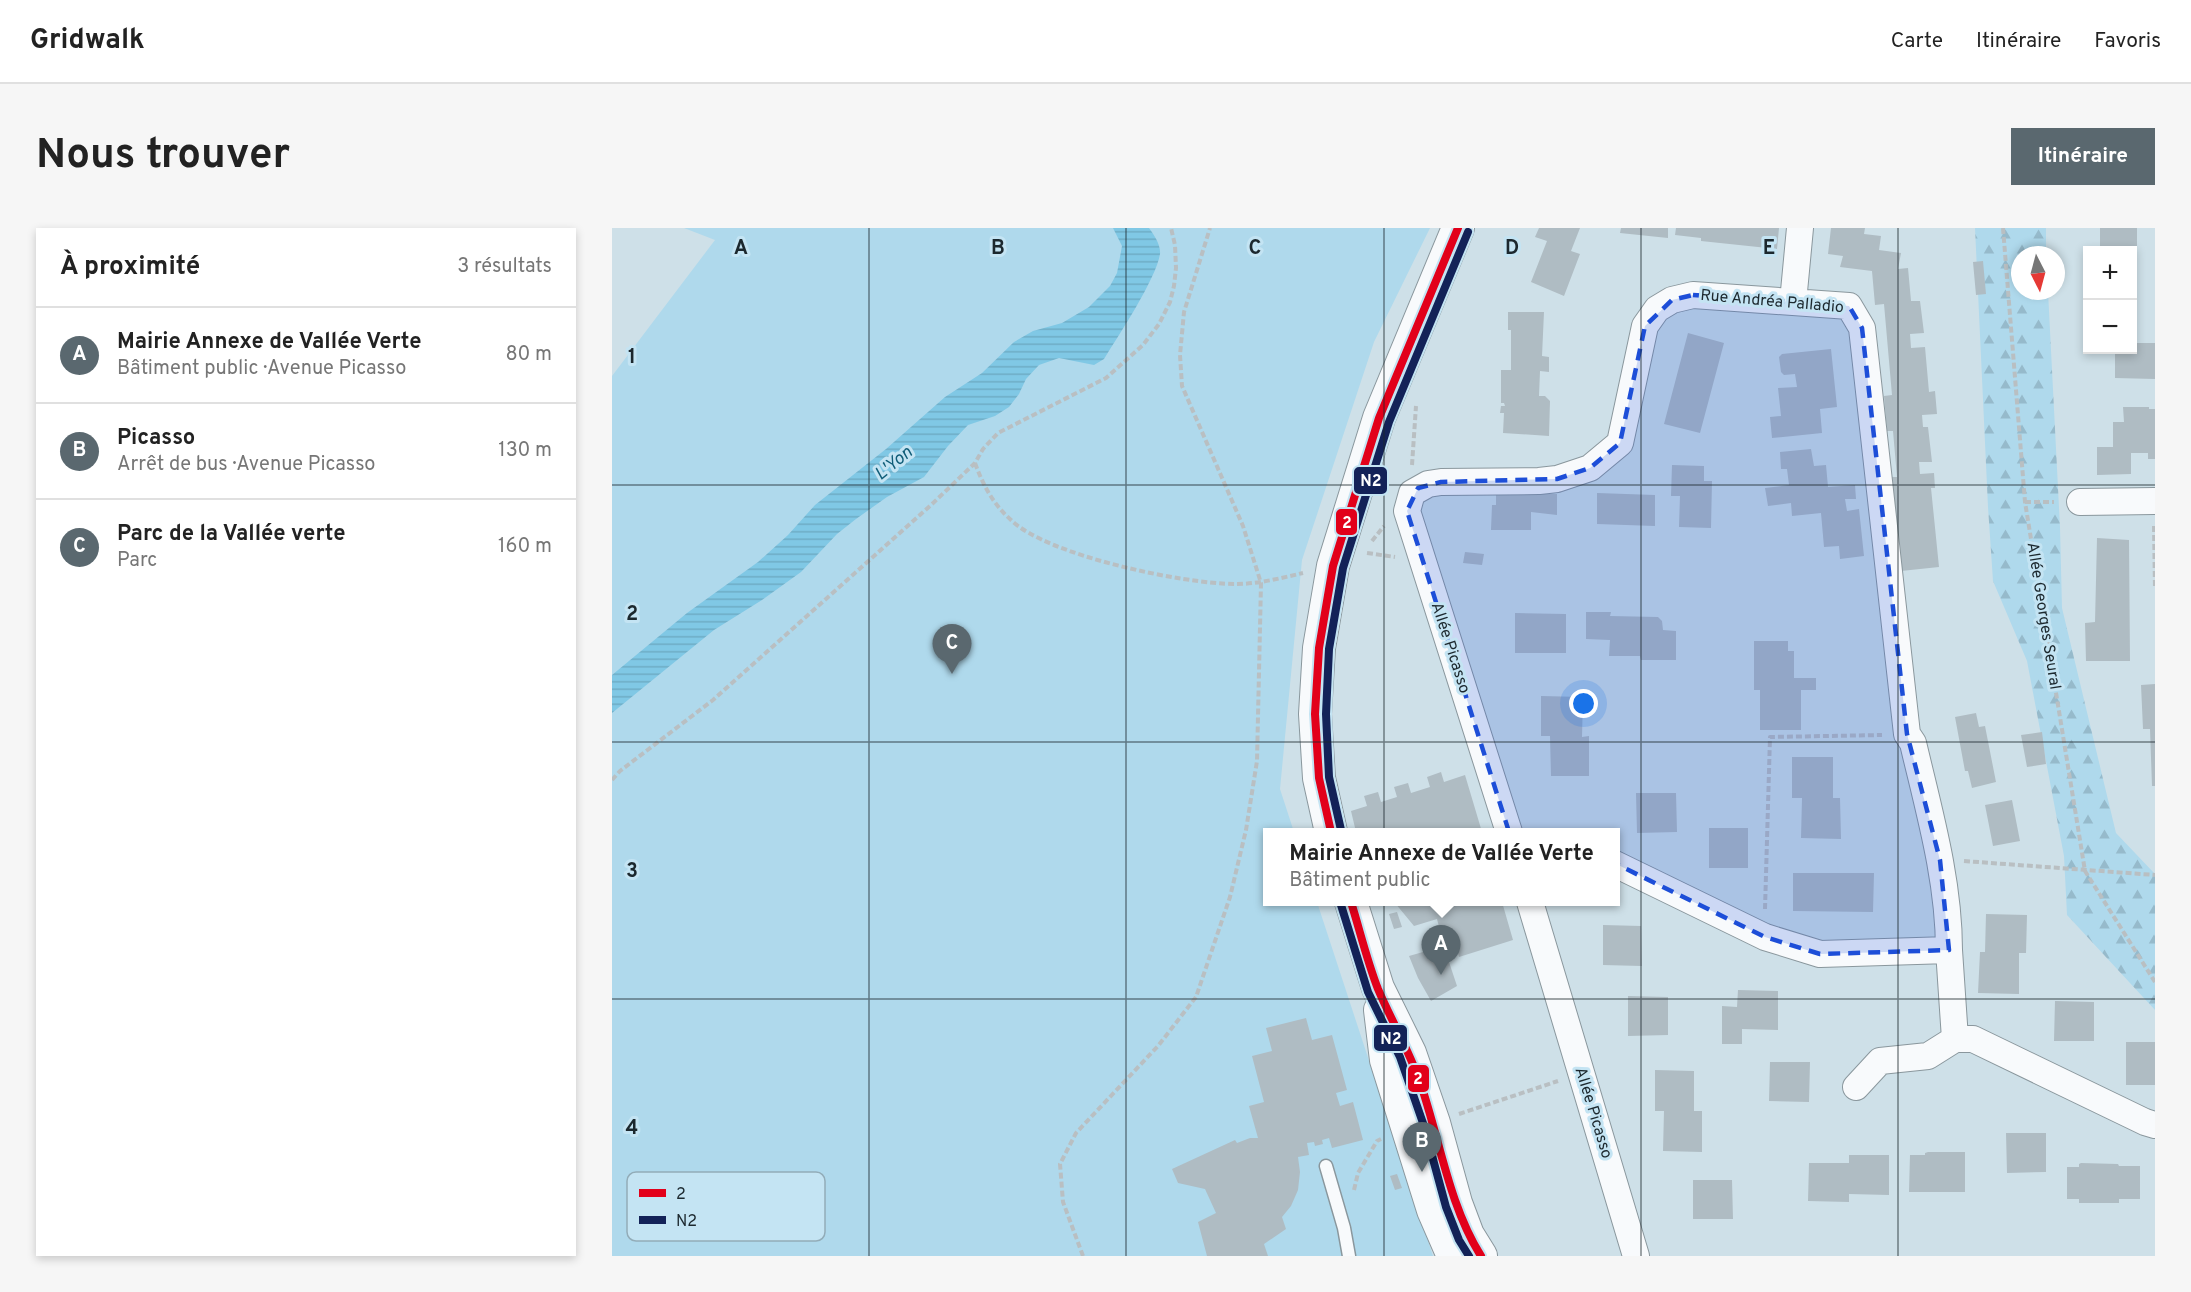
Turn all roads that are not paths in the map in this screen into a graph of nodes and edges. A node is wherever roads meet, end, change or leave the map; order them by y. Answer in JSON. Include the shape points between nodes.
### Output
{"nodes":[{"id":1,"x":1458,"y":228,"type":"edge"},
{"id":2,"x":1800,"y":228,"type":"edge"},
{"id":3,"x":1793,"y":302,"type":"junction"},
{"id":4,"x":1441,"y":482,"type":"joint"},
{"id":5,"x":2154,"y":501,"type":"edge"},
{"id":6,"x":2080,"y":502,"type":"dead end"},
{"id":7,"x":1329,"y":828,"type":"edge"},
{"id":8,"x":1508,"y":828,"type":"edge"},
{"id":9,"x":1620,"y":866,"type":"edge"},
{"id":10,"x":1352,"y":906,"type":"edge"},
{"id":11,"x":1531,"y":906,"type":"edge"},
{"id":12,"x":1949,"y":950,"type":"junction"},
{"id":13,"x":1378,"y":988,"type":"junction"},
{"id":14,"x":1955,"y":1039,"type":"junction"},
{"id":15,"x":1856,"y":1087,"type":"dead end"},
{"id":16,"x":2155,"y":1125,"type":"edge"},
{"id":17,"x":1326,"y":1166,"type":"dead end"},
{"id":18,"x":1349,"y":1256,"type":"edge"},
{"id":19,"x":1454,"y":1256,"type":"edge"},
{"id":20,"x":1481,"y":1256,"type":"edge"},
{"id":21,"x":1636,"y":1256,"type":"edge"}],
"edges":[{"from":1,"to":7,"type":"street","via":[[1379,418],[1337,556],[1319,648],[1315,714],[1319,778]]},
{"from":2,"to":3,"type":"street"},
{"from":3,"to":4,"type":"street","name":"Rue Andréa Palladio","via":[[1693,295],[1672,300],[1657,309],[1645,326],[1620,443],[1590,468],[1539,481]]},
{"from":3,"to":12,"type":"street","name":"Rue Andréa Palladio","via":[[1849,306],[1862,328],[1910,738],[1940,860]]},
{"from":4,"to":8,"type":"street","name":"Allée Picasso","via":[[1412,493],[1407,511]]},
{"from":5,"to":6,"type":"street"},
{"from":9,"to":12,"type":"street","via":[[1765,937],[1820,954]]},
{"from":10,"to":13,"type":"street"},
{"from":11,"to":21,"type":"street","name":"Allée Picasso"},
{"from":12,"to":14,"type":"street"},
{"from":13,"to":19,"type":"street","via":[[1386,1060],[1433,1210]]},
{"from":13,"to":20,"type":"street","via":[[1410,1053],[1456,1203]]},
{"from":14,"to":15,"type":"street","via":[[1928,1056],[1880,1061]]},
{"from":14,"to":16,"type":"street","via":[[1973,1040]]},
{"from":17,"to":18,"type":"lane"}]}
